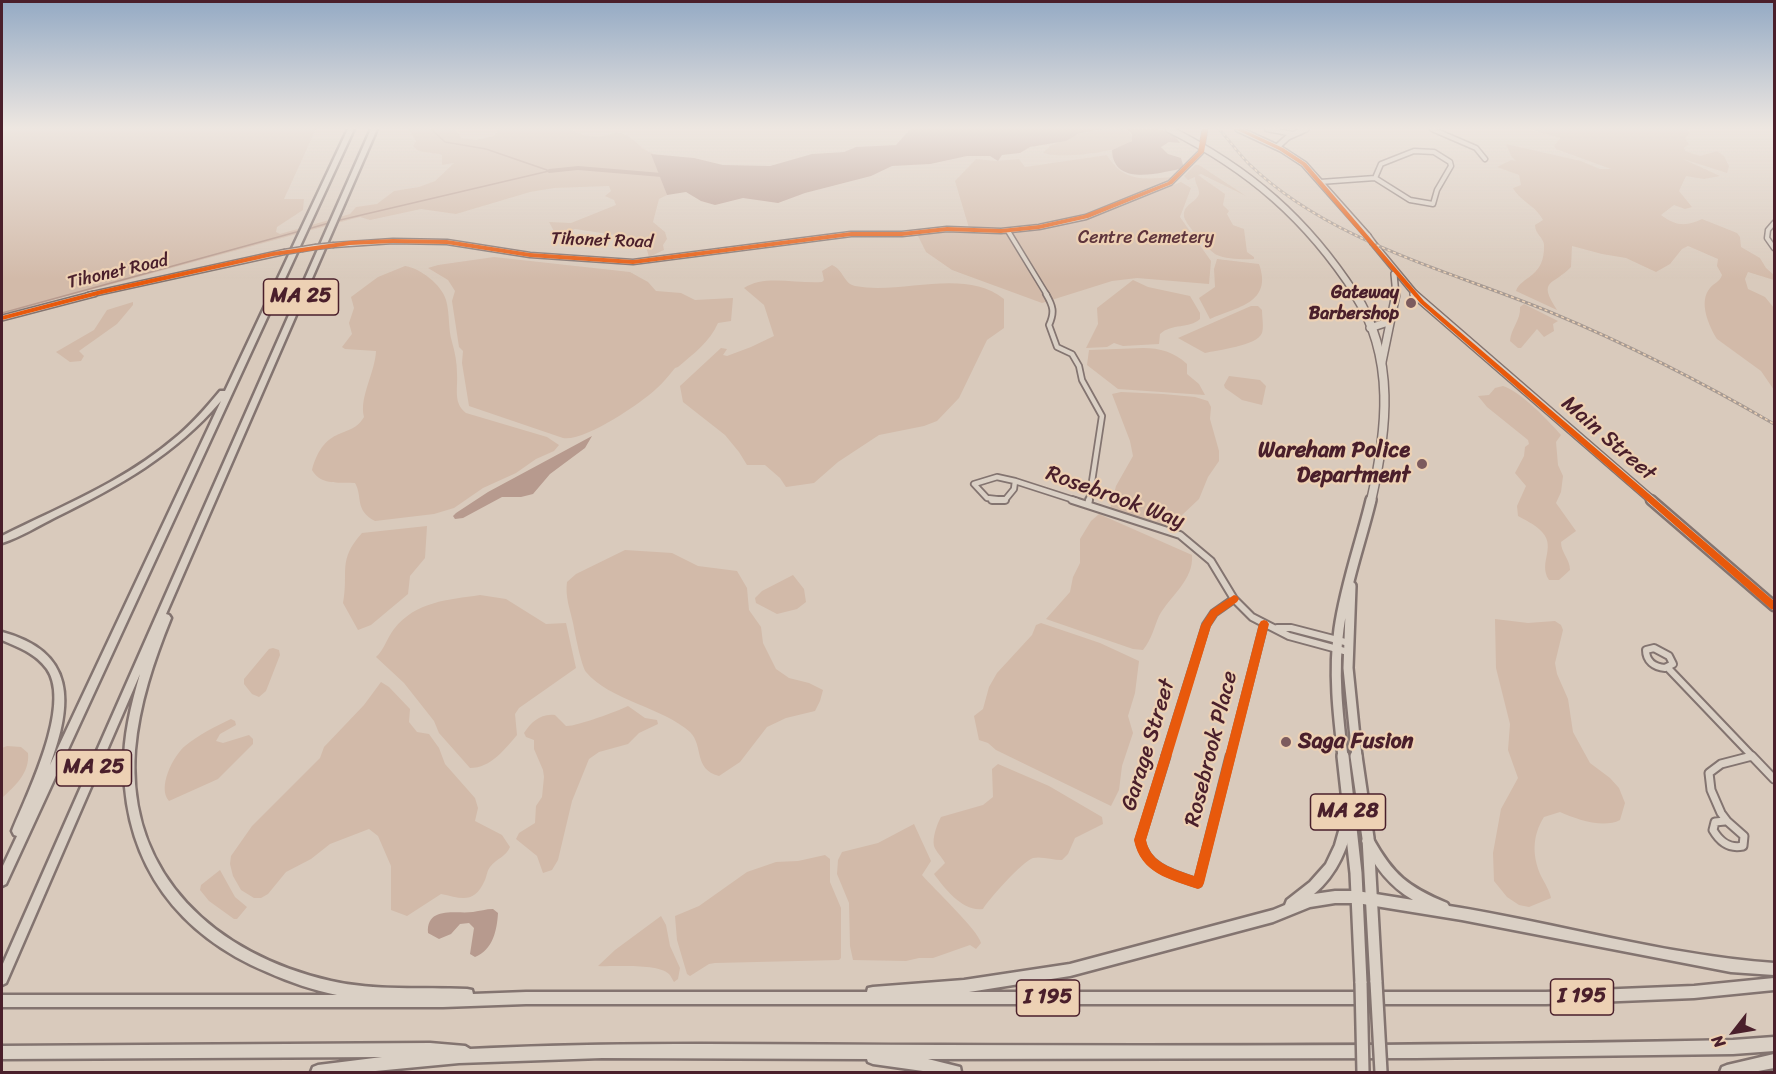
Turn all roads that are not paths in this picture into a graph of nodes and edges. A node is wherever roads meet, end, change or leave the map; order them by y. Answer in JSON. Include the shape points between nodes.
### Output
{"nodes":[{"id":1,"x":328,"y":179,"type":"edge"},
{"id":2,"x":352,"y":179,"type":"edge"},
{"id":3,"x":1174,"y":179,"type":"edge"},
{"id":4,"x":1252,"y":179,"type":"edge"},
{"id":5,"x":1317,"y":179,"type":"edge"},
{"id":6,"x":1360,"y":179,"type":"edge"},
{"id":7,"x":1377,"y":179,"type":"edge"},
{"id":8,"x":1443,"y":179,"type":"edge"},
{"id":9,"x":1320,"y":182,"type":"junction"},
{"id":10,"x":1774,"y":223,"type":"edge"},
{"id":11,"x":1008,"y":231,"type":"junction"},
{"id":12,"x":1774,"y":248,"type":"edge"},
{"id":13,"x":1393,"y":270,"type":"junction"},
{"id":14,"x":1398,"y":289,"type":"junction"},
{"id":15,"x":1416,"y":296,"type":"junction"},
{"id":16,"x":1392,"y":314,"type":"junction"},
{"id":17,"x":2,"y":318,"type":"edge"},
{"id":18,"x":1370,"y":329,"type":"junction"},
{"id":19,"x":1387,"y":329,"type":"junction"},
{"id":20,"x":1382,"y":365,"type":"junction"},
{"id":21,"x":235,"y":376,"type":"junction"},
{"id":22,"x":1015,"y":481,"type":"junction"},
{"id":23,"x":1088,"y":505,"type":"junction"},
{"id":24,"x":2,"y":540,"type":"edge"},
{"id":25,"x":1351,"y":579,"type":"junction"},
{"id":26,"x":177,"y":582,"type":"junction"},
{"id":27,"x":1234,"y":599,"type":"junction"},
{"id":28,"x":1774,"y":606,"type":"edge"},
{"id":29,"x":1264,"y":624,"type":"junction"},
{"id":30,"x":2,"y":636,"type":"edge"},
{"id":31,"x":1337,"y":645,"type":"junction"},
{"id":32,"x":1349,"y":648,"type":"junction"},
{"id":33,"x":1668,"y":668,"type":"junction"},
{"id":34,"x":1752,"y":756,"type":"junction"},
{"id":35,"x":1774,"y":779,"type":"edge"},
{"id":36,"x":1349,"y":818,"type":"junction"},
{"id":37,"x":1725,"y":821,"type":"junction"},
{"id":38,"x":1368,"y":841,"type":"junction"},
{"id":39,"x":2,"y":880,"type":"edge"},
{"id":40,"x":1198,"y":883,"type":"joint"},
{"id":41,"x":1357,"y":897,"type":"junction"},
{"id":42,"x":1371,"y":900,"type":"junction"},
{"id":43,"x":1462,"y":914,"type":"junction"},
{"id":44,"x":1273,"y":916,"type":"junction"},
{"id":45,"x":1774,"y":969,"type":"edge"},
{"id":46,"x":2,"y":979,"type":"edge"},
{"id":47,"x":1774,"y":984,"type":"edge"},
{"id":48,"x":526,"y":998,"type":"junction"},
{"id":49,"x":817,"y":998,"type":"junction"},
{"id":50,"x":2,"y":1000,"type":"edge"},
{"id":51,"x":1774,"y":1044,"type":"edge"},
{"id":52,"x":835,"y":1052,"type":"junction"},
{"id":53,"x":2,"y":1053,"type":"edge"},
{"id":54,"x":500,"y":1056,"type":"junction"},
{"id":55,"x":1774,"y":1061,"type":"edge"},
{"id":56,"x":318,"y":1072,"type":"edge"},
{"id":57,"x":955,"y":1072,"type":"edge"},
{"id":58,"x":1363,"y":1072,"type":"edge"},
{"id":59,"x":1381,"y":1072,"type":"edge"},
{"id":60,"x":1727,"y":1072,"type":"edge"}],
"edges":[{"from":1,"to":21,"type":"highway","number":"MA 25"},
{"from":2,"to":26,"type":"highway","number":"MA 25"},
{"from":3,"to":11,"type":"street","name":"Tihonet Road","via":[[1078,219]]},
{"from":4,"to":18,"type":"main road","number":"MA 28","via":[[1315,237],[1355,296]]},
{"from":5,"to":9,"type":"main road","name":"Main Street"},
{"from":6,"to":9,"type":"street"},
{"from":7,"to":8,"type":"street","via":[[1399,195],[1429,205],[1435,202]]},
{"from":9,"to":13,"type":"main road","name":"Main Street","bridge":true},
{"from":10,"to":12,"type":"street","via":[[1767,238]]},
{"from":11,"to":17,"type":"street","name":"Tihonet Road","bridge":true,"via":[[947,229],[851,234],[633,262],[530,255],[447,242],[334,245],[284,252],[101,292]]},
{"from":11,"to":23,"type":"street","via":[[1052,304],[1054,315],[1049,325],[1057,347],[1072,354],[1102,416]]},
{"from":13,"to":14,"type":"main road"},
{"from":13,"to":15,"type":"main road","name":"Main Street"},
{"from":14,"to":15,"type":"main road","name":"Main Street"},
{"from":14,"to":16,"type":"main road"},
{"from":15,"to":28,"type":"main road","name":"Main Street"},
{"from":16,"to":18,"type":"main road"},
{"from":16,"to":19,"type":"main road"},
{"from":18,"to":19,"type":"main road"},
{"from":18,"to":20,"type":"main road","number":"MA 28"},
{"from":19,"to":20,"type":"main road"},
{"from":20,"to":25,"type":"main road","number":"MA 28","via":[[1386,408],[1381,452]]},
{"from":21,"to":24,"type":"highway","via":[[202,420],[156,458]]},
{"from":21,"to":39,"type":"highway","number":"MA 25"},
{"from":22,"to":22,"type":"street","name":"Rosebrook Way","via":[[1005,500],[989,499],[974,484],[994,477]]},
{"from":22,"to":23,"type":"street","name":"Rosebrook Way"},
{"from":23,"to":27,"type":"street","name":"Rosebrook Way","via":[[1180,535],[1211,561]]},
{"from":25,"to":31,"type":"main road","number":"MA 28","via":[[1341,611]]},
{"from":25,"to":32,"type":"main road","number":"MA 28"},
{"from":26,"to":46,"type":"highway","number":"MA 25"},
{"from":26,"to":48,"type":"highway","via":[[135,716],[129,766],[138,834],[152,867],[174,900],[232,949],[291,977],[364,992]]},
{"from":27,"to":29,"type":"street","name":"Rosebrook Way"},
{"from":27,"to":40,"type":"street","name":"Garage Street","via":[[1211,616],[1206,625],[1140,840],[1151,863]]},
{"from":29,"to":31,"type":"street","name":"Rosebrook Way","via":[[1289,636]]},
{"from":29,"to":40,"type":"street","name":"Rosebrook Place"},
{"from":30,"to":39,"type":"highway","via":[[43,655],[55,670],[61,695],[60,715],[48,754]]},
{"from":31,"to":32,"type":"street","name":"Rosebrook Way"},
{"from":31,"to":36,"type":"main road","number":"MA 28"},
{"from":32,"to":38,"type":"main road","number":"MA 28","via":[[1352,718]]},
{"from":33,"to":33,"type":"street","via":[[1673,664],[1669,656],[1660,650],[1646,650],[1648,661]]},
{"from":33,"to":34,"type":"street"},
{"from":34,"to":35,"type":"street"},
{"from":34,"to":37,"type":"street","via":[[1721,764],[1709,773],[1710,788]]},
{"from":36,"to":41,"type":"main road","number":"MA 28"},
{"from":36,"to":44,"type":"highway","via":[[1343,846],[1321,882]]},
{"from":37,"to":37,"type":"street","via":[[1742,832],[1746,842],[1743,846],[1727,845],[1716,836],[1715,822]]},
{"from":38,"to":42,"type":"main road","number":"MA 28"},
{"from":38,"to":43,"type":"highway","via":[[1381,867],[1405,890]]},
{"from":41,"to":42,"type":"highway"},
{"from":41,"to":44,"type":"highway","via":[[1311,901]]},
{"from":41,"to":58,"type":"main road","number":"MA 28","bridge":true},
{"from":42,"to":43,"type":"highway"},
{"from":42,"to":59,"type":"main road","number":"MA 28","bridge":true},
{"from":43,"to":45,"type":"highway","via":[[1674,956]]},
{"from":44,"to":49,"type":"highway","via":[[1060,972],[964,987]]},
{"from":47,"to":49,"type":"highway","number":"I 195","via":[[1694,992],[1546,998]]},
{"from":48,"to":49,"type":"highway","number":"I 195"},
{"from":48,"to":50,"type":"highway"},
{"from":51,"to":52,"type":"highway","via":[[1460,1052]]},
{"from":52,"to":54,"type":"highway","via":[[615,1051]]},
{"from":52,"to":57,"type":"highway"},
{"from":53,"to":54,"type":"highway","via":[[430,1050]]},
{"from":54,"to":56,"type":"highway"},
{"from":55,"to":60,"type":"highway"}]}
